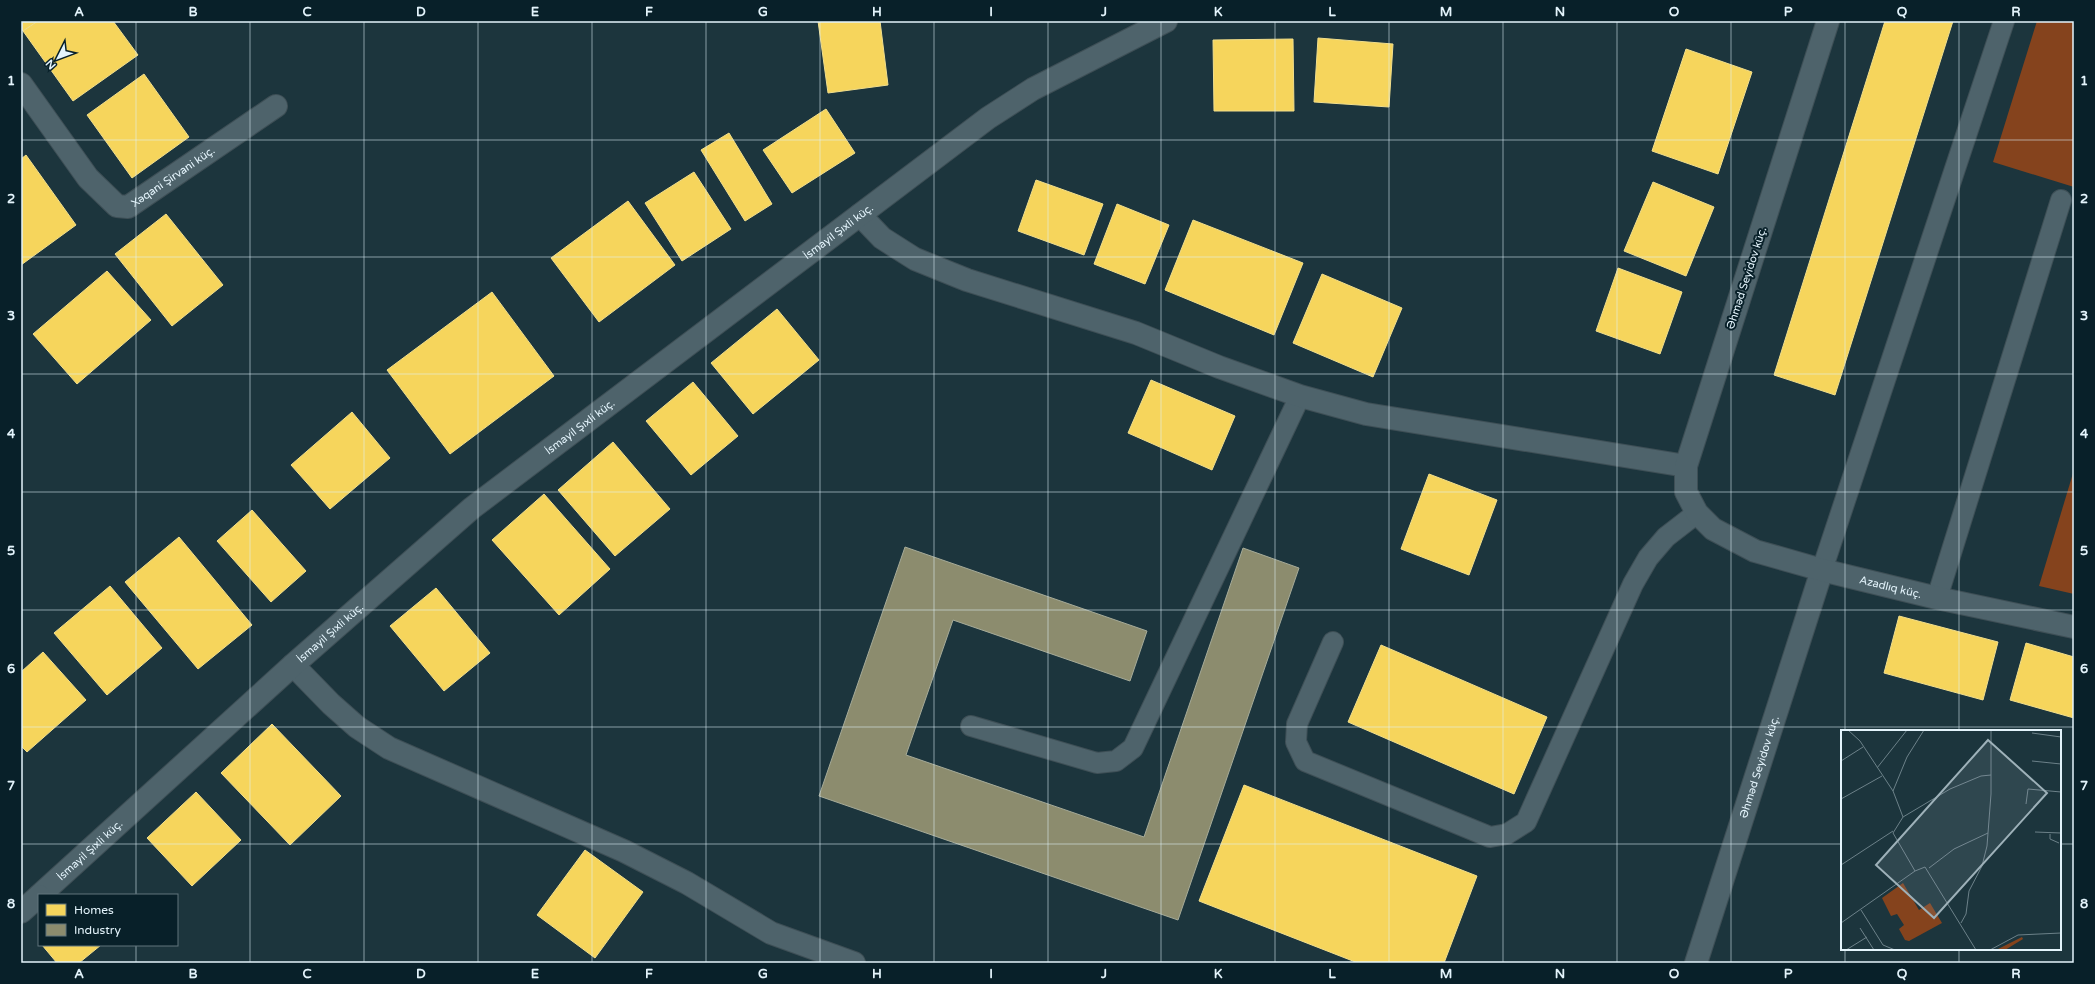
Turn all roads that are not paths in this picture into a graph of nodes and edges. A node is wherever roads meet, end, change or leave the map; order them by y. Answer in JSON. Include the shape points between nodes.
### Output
{"nodes":[{"id":1,"x":1166,"y":21,"type":"edge"},
{"id":2,"x":1828,"y":21,"type":"edge"},
{"id":3,"x":2004,"y":21,"type":"edge"},
{"id":4,"x":21,"y":84,"type":"edge"},
{"id":5,"x":276,"y":106,"type":"dead end"},
{"id":6,"x":2061,"y":200,"type":"dead end"},
{"id":7,"x":860,"y":215,"type":"junction"},
{"id":8,"x":1300,"y":396,"type":"junction"},
{"id":9,"x":1686,"y":466,"type":"junction"},
{"id":10,"x":1697,"y":513,"type":"junction"},
{"id":11,"x":1712,"y":529,"type":"joint"},
{"id":12,"x":1822,"y":570,"type":"junction"},
{"id":13,"x":1937,"y":598,"type":"junction"},
{"id":14,"x":2074,"y":627,"type":"edge"},
{"id":15,"x":1333,"y":642,"type":"dead end"},
{"id":16,"x":293,"y":664,"type":"junction"},
{"id":17,"x":970,"y":726,"type":"dead end"},
{"id":18,"x":40,"y":894,"type":"edge"},
{"id":19,"x":38,"y":896,"type":"edge"},
{"id":20,"x":21,"y":912,"type":"edge"},
{"id":21,"x":854,"y":963,"type":"edge"},
{"id":22,"x":1696,"y":963,"type":"edge"}],
"edges":[{"from":1,"to":7,"type":"street","name":"İsmayil Şıxli küç.","via":[[1033,89],[988,118]]},
{"from":2,"to":9,"type":"street","name":"Əhməd Seyidov küç."},
{"from":3,"to":12,"type":"lane"},
{"from":4,"to":5,"type":"street","name":"Xəqani Şirvani küç.","via":[[88,178],[117,206],[128,207]]},
{"from":6,"to":13,"type":"lane"},
{"from":7,"to":8,"type":"street","via":[[882,238],[915,259],[967,280],[1136,333]]},
{"from":7,"to":16,"type":"street","name":"İsmayil Şıxli küç.","via":[[472,508]]},
{"from":8,"to":9,"type":"street","via":[[1366,414]]},
{"from":8,"to":17,"type":"lane","via":[[1133,748],[1116,761],[1097,763]]},
{"from":9,"to":10,"type":"street","name":"Əhməd Seyidov küç.","via":[[1686,492]]},
{"from":10,"to":11,"type":"street","name":"Əhməd Seyidov küç."},
{"from":10,"to":15,"type":"lane","via":[[1666,537],[1648,558],[1633,584],[1526,822],[1507,834],[1490,837],[1305,761],[1296,742],[1297,724]]},
{"from":11,"to":12,"type":"street","name":"Azadlıq küç.","via":[[1756,551]]},
{"from":12,"to":13,"type":"street","name":"Azadlıq küç."},
{"from":12,"to":22,"type":"street","name":"Əhməd Seyidov küç."},
{"from":13,"to":14,"type":"street","name":"Azadlıq küç."},
{"from":16,"to":18,"type":"street","name":"İsmayil Şıxli küç."},
{"from":16,"to":21,"type":"street","via":[[357,727],[389,748],[624,851],[687,883],[771,933]]},
{"from":19,"to":20,"type":"street","name":"İsmayil Şıxli küç."}]}
